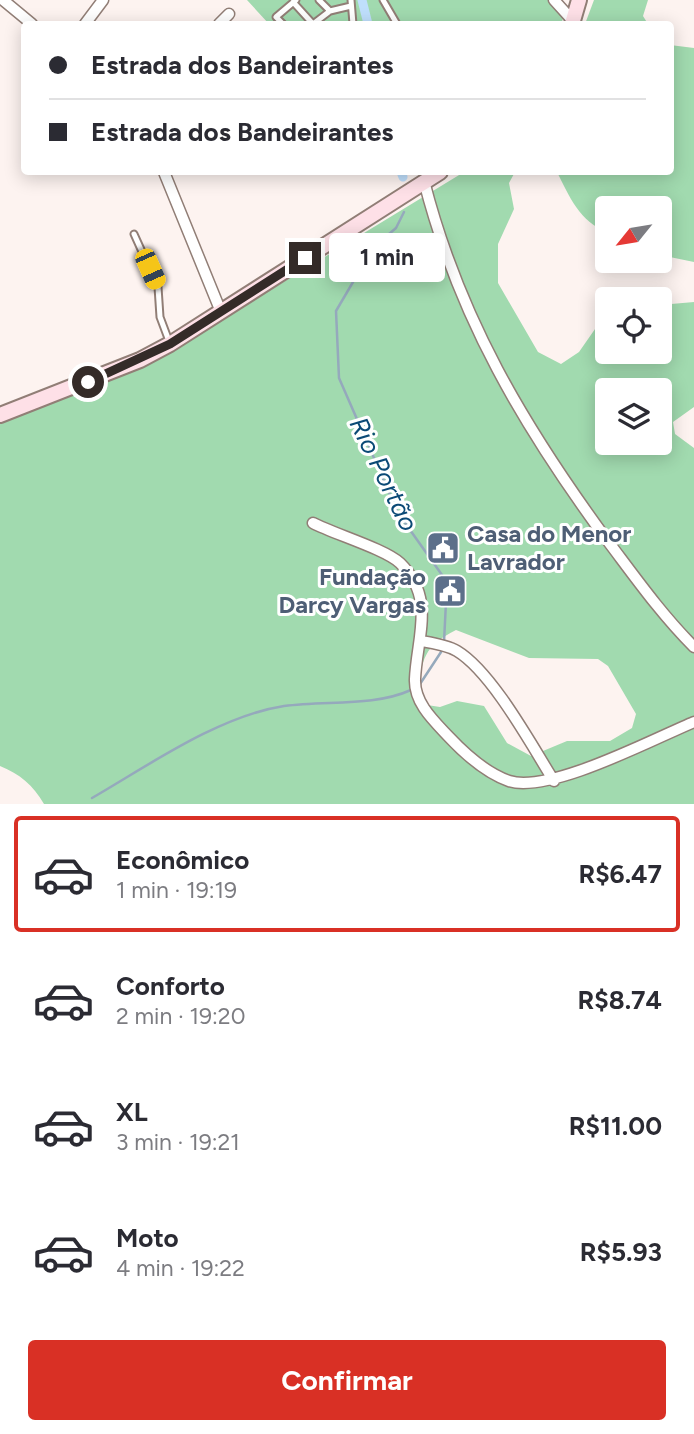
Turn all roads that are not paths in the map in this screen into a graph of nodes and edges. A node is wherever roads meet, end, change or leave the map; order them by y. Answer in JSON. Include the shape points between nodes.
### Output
{"nodes":[{"id":1,"x":4,"y":0,"type":"edge"},
{"id":2,"x":103,"y":0,"type":"edge"},
{"id":3,"x":320,"y":0,"type":"edge"},
{"id":4,"x":383,"y":0,"type":"edge"},
{"id":5,"x":554,"y":0,"type":"edge"},
{"id":6,"x":579,"y":0,"type":"edge"},
{"id":7,"x":295,"y":1,"type":"edge"},
{"id":8,"x":351,"y":3,"type":"edge"},
{"id":9,"x":330,"y":11,"type":"junction"},
{"id":10,"x":229,"y":13,"type":"dead end"},
{"id":11,"x":28,"y":21,"type":"edge"},
{"id":12,"x":87,"y":21,"type":"edge"},
{"id":13,"x":222,"y":21,"type":"edge"},
{"id":14,"x":280,"y":21,"type":"edge"},
{"id":15,"x":311,"y":21,"type":"edge"},
{"id":16,"x":317,"y":21,"type":"edge"},
{"id":17,"x":353,"y":21,"type":"edge"},
{"id":18,"x":395,"y":21,"type":"edge"},
{"id":19,"x":571,"y":21,"type":"edge"},
{"id":20,"x":574,"y":21,"type":"edge"},
{"id":21,"x":165,"y":175,"type":"edge"},
{"id":22,"x":426,"y":178,"type":"edge"},
{"id":23,"x":134,"y":234,"type":"dead end"},
{"id":24,"x":220,"y":312,"type":"junction"},
{"id":25,"x":170,"y":344,"type":"junction"},
{"id":26,"x":0,"y":415,"type":"edge"},
{"id":27,"x":313,"y":523,"type":"dead end"},
{"id":28,"x":421,"y":641,"type":"junction"},
{"id":29,"x":694,"y":648,"type":"edge"},
{"id":30,"x":694,"y":722,"type":"edge"},
{"id":31,"x":554,"y":781,"type":"junction"}],
"edges":[{"from":1,"to":11,"type":"street"},
{"from":2,"to":12,"type":"street"},
{"from":3,"to":9,"type":"lane"},
{"from":4,"to":18,"type":"lane"},
{"from":5,"to":19,"type":"street"},
{"from":6,"to":20,"type":"main road"},
{"from":7,"to":14,"type":"lane","via":[[276,17]]},
{"from":7,"to":15,"type":"lane"},
{"from":8,"to":9,"type":"lane"},
{"from":8,"to":17,"type":"lane"},
{"from":9,"to":16,"type":"lane"},
{"from":10,"to":13,"type":"street"},
{"from":21,"to":24,"type":"street"},
{"from":22,"to":24,"type":"main road"},
{"from":22,"to":29,"type":"street","via":[[450,267],[470,318],[511,397],[570,489],[660,611]]},
{"from":23,"to":25,"type":"lane","via":[[158,287],[160,317]]},
{"from":24,"to":25,"type":"main road"},
{"from":25,"to":26,"type":"main road"},
{"from":27,"to":28,"type":"street","via":[[399,562],[415,584],[424,615]]},
{"from":28,"to":31,"type":"street","via":[[458,652],[492,687]]},
{"from":28,"to":31,"type":"street","via":[[415,680],[418,697],[431,718],[481,766],[510,782]]},
{"from":30,"to":31,"type":"street"}]}
